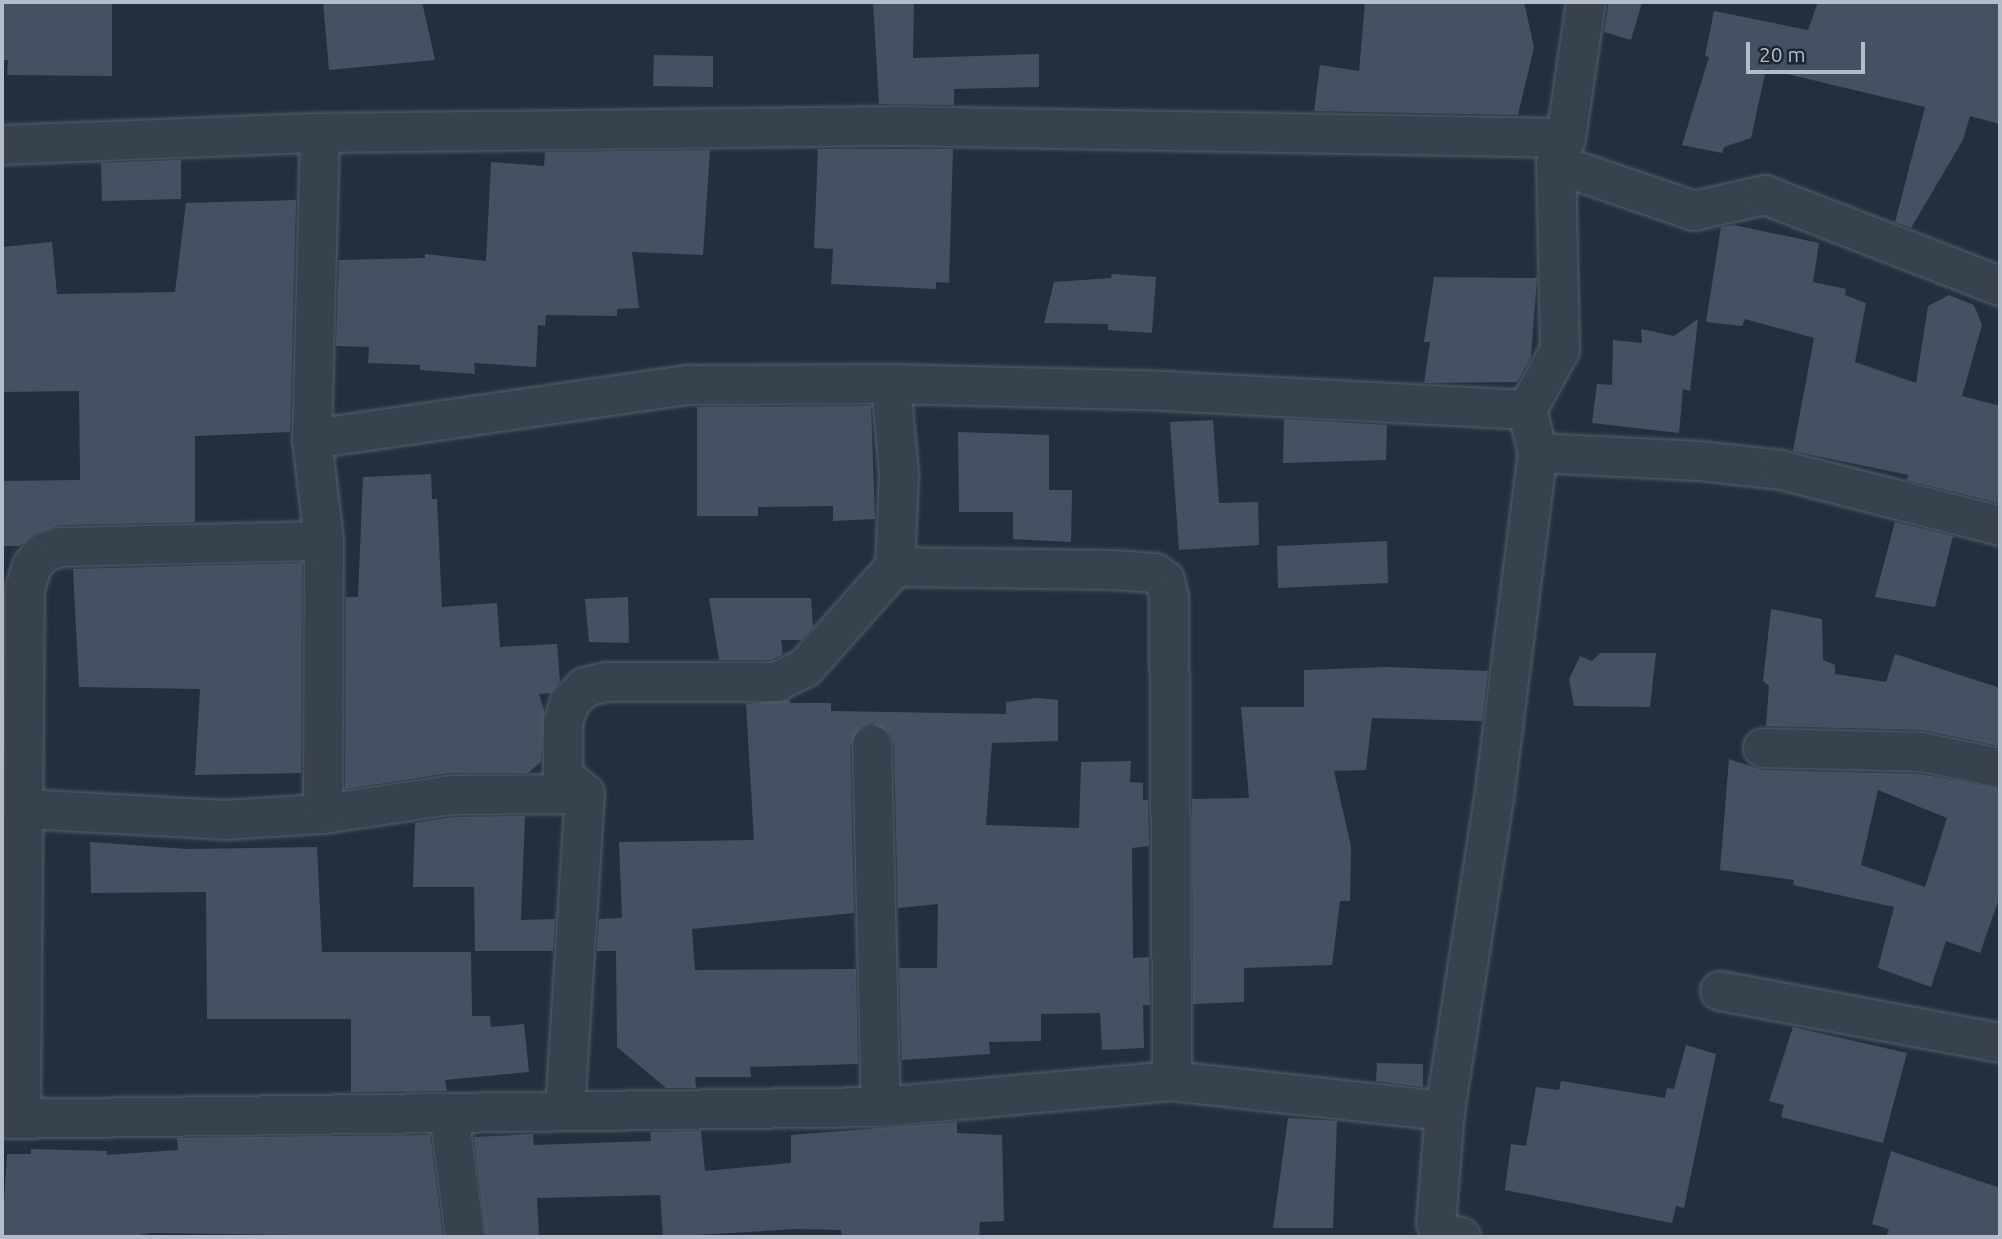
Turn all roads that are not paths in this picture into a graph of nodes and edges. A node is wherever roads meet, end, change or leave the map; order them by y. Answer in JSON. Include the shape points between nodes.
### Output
{"nodes":[{"id":1,"x":1586,"y":2,"type":"edge"},
{"id":2,"x":320,"y":133,"type":"junction"},
{"id":3,"x":2,"y":145,"type":"edge"},
{"id":4,"x":1561,"y":151,"type":"junction"},
{"id":5,"x":2000,"y":286,"type":"edge"},
{"id":6,"x":891,"y":384,"type":"junction"},
{"id":7,"x":1527,"y":410,"type":"junction"},
{"id":8,"x":312,"y":439,"type":"junction"},
{"id":9,"x":1538,"y":453,"type":"junction"},
{"id":10,"x":2000,"y":526,"type":"edge"},
{"id":11,"x":324,"y":541,"type":"junction"},
{"id":12,"x":895,"y":567,"type":"junction"},
{"id":13,"x":13,"y":743,"type":"edge"},
{"id":14,"x":872,"y":745,"type":"dead end"},
{"id":15,"x":1763,"y":748,"type":"dead end"},
{"id":16,"x":2000,"y":768,"type":"edge"},
{"id":17,"x":585,"y":794,"type":"junction"},
{"id":18,"x":24,"y":809,"type":"junction"},
{"id":19,"x":323,"y":814,"type":"junction"},
{"id":20,"x":1720,"y":991,"type":"dead end"},
{"id":21,"x":2000,"y":1042,"type":"edge"},
{"id":22,"x":1172,"y":1082,"type":"junction"},
{"id":23,"x":881,"y":1107,"type":"junction"},
{"id":24,"x":565,"y":1110,"type":"junction"},
{"id":25,"x":1445,"y":1111,"type":"junction"},
{"id":26,"x":449,"y":1113,"type":"junction"},
{"id":27,"x":12,"y":1118,"type":"edge"},
{"id":28,"x":465,"y":1237,"type":"edge"},
{"id":29,"x":1461,"y":1237,"type":"edge"}],
"edges":[{"from":1,"to":4,"type":"street"},
{"from":2,"to":3,"type":"street"},
{"from":2,"to":4,"type":"street","via":[[896,126]]},
{"from":2,"to":8,"type":"street"},
{"from":4,"to":5,"type":"street","via":[[1694,211],[1765,195]]},
{"from":4,"to":7,"type":"street","via":[[1559,350]]},
{"from":6,"to":7,"type":"street","via":[[1145,390]]},
{"from":6,"to":8,"type":"street","via":[[688,385]]},
{"from":6,"to":12,"type":"street","via":[[899,474]]},
{"from":7,"to":9,"type":"street"},
{"from":8,"to":11,"type":"street"},
{"from":9,"to":10,"type":"street","via":[[1781,470]]},
{"from":9,"to":25,"type":"street","via":[[1494,799]]},
{"from":11,"to":13,"type":"street","via":[[59,547],[42,554],[24,589]]},
{"from":11,"to":19,"type":"street"},
{"from":12,"to":17,"type":"street","via":[[805,668],[776,682],[607,682],[585,687],[569,702],[563,723],[563,775]]},
{"from":12,"to":22,"type":"street","via":[[1114,570],[1155,573],[1165,580],[1169,598]]},
{"from":13,"to":18,"type":"street"},
{"from":14,"to":23,"type":"street"},
{"from":15,"to":16,"type":"street","via":[[1922,752]]},
{"from":17,"to":19,"type":"street","via":[[452,795]]},
{"from":17,"to":24,"type":"street"},
{"from":18,"to":19,"type":"street","via":[[225,820]]},
{"from":18,"to":27,"type":"street"},
{"from":20,"to":21,"type":"street"},
{"from":22,"to":23,"type":"street"},
{"from":22,"to":25,"type":"street"},
{"from":23,"to":24,"type":"street"},
{"from":24,"to":26,"type":"street"},
{"from":25,"to":29,"type":"street","via":[[1436,1223],[1443,1233]]},
{"from":26,"to":27,"type":"street"},
{"from":26,"to":28,"type":"street"}]}
